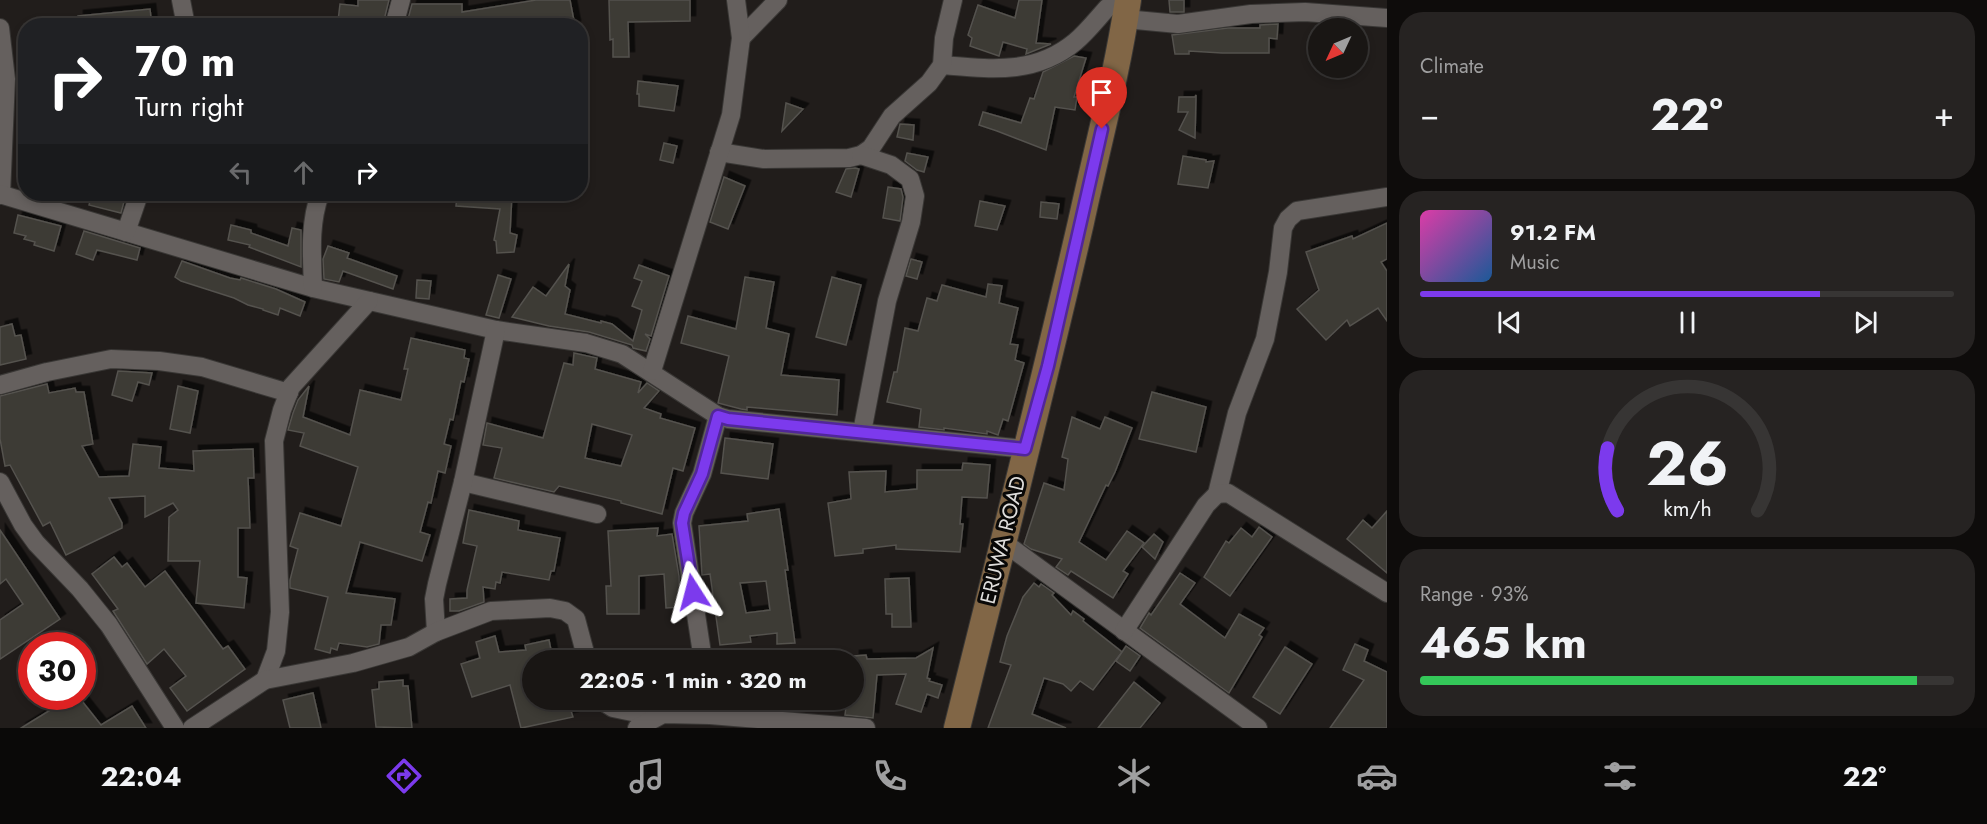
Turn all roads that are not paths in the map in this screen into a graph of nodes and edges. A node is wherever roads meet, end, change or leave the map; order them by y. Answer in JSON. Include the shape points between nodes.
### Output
{"nodes":[{"id":1,"x":181,"y":0,"type":"edge"},
{"id":2,"x":401,"y":0,"type":"edge"},
{"id":3,"x":736,"y":0,"type":"edge"},
{"id":4,"x":778,"y":0,"type":"edge"},
{"id":5,"x":952,"y":0,"type":"edge"},
{"id":6,"x":1127,"y":8,"type":"edge"},
{"id":7,"x":184,"y":18,"type":"edge"},
{"id":8,"x":396,"y":18,"type":"edge"},
{"id":9,"x":1387,"y":18,"type":"edge"},
{"id":10,"x":0,"y":28,"type":"edge"},
{"id":11,"x":741,"y":38,"type":"junction"},
{"id":12,"x":942,"y":65,"type":"junction"},
{"id":13,"x":719,"y":152,"type":"junction"},
{"id":14,"x":861,"y":155,"type":"junction"},
{"id":15,"x":1,"y":195,"type":"edge"},
{"id":16,"x":1387,"y":197,"type":"edge"},
{"id":17,"x":18,"y":200,"type":"edge"},
{"id":18,"x":21,"y":201,"type":"edge"},
{"id":19,"x":137,"y":201,"type":"edge"},
{"id":20,"x":317,"y":201,"type":"edge"},
{"id":21,"x":126,"y":232,"type":"junction"},
{"id":22,"x":313,"y":288,"type":"junction"},
{"id":23,"x":369,"y":301,"type":"junction"},
{"id":24,"x":496,"y":330,"type":"junction"},
{"id":25,"x":652,"y":371,"type":"junction"},
{"id":26,"x":0,"y":385,"type":"edge"},
{"id":27,"x":289,"y":393,"type":"junction"},
{"id":28,"x":718,"y":416,"type":"junction"},
{"id":29,"x":862,"y":432,"type":"junction"},
{"id":30,"x":1025,"y":449,"type":"junction"},
{"id":31,"x":0,"y":482,"type":"edge"},
{"id":32,"x":463,"y":482,"type":"junction"},
{"id":33,"x":1217,"y":494,"type":"junction"},
{"id":34,"x":597,"y":514,"type":"dead end"},
{"id":35,"x":1003,"y":542,"type":"junction"},
{"id":36,"x":1387,"y":593,"type":"edge"},
{"id":37,"x":1124,"y":631,"type":"junction"},
{"id":38,"x":436,"y":632,"type":"junction"},
{"id":39,"x":584,"y":650,"type":"edge"},
{"id":40,"x":701,"y":650,"type":"edge"},
{"id":41,"x":266,"y":680,"type":"junction"},
{"id":42,"x":623,"y":710,"type":"edge"},
{"id":43,"x":685,"y":710,"type":"edge"},
{"id":44,"x":707,"y":710,"type":"edge"},
{"id":45,"x":656,"y":717,"type":"junction"},
{"id":46,"x":729,"y":722,"type":"edge"},
{"id":47,"x":175,"y":728,"type":"edge"},
{"id":48,"x":192,"y":728,"type":"edge"},
{"id":49,"x":637,"y":728,"type":"edge"},
{"id":50,"x":866,"y":728,"type":"edge"},
{"id":51,"x":957,"y":728,"type":"edge"},
{"id":52,"x":1258,"y":728,"type":"edge"}],
"edges":[{"from":1,"to":7,"type":"street"},
{"from":2,"to":8,"type":"street"},
{"from":3,"to":11,"type":"street"},
{"from":4,"to":11,"type":"street"},
{"from":5,"to":12,"type":"street"},
{"from":6,"to":9,"type":"street","via":[[1178,24],[1251,14],[1305,12]]},
{"from":6,"to":12,"type":"street","via":[[1107,8],[1077,40],[1034,65]]},
{"from":6,"to":30,"type":"main road","name":"ERUWA ROAD"},
{"from":10,"to":15,"type":"street","via":[[6,79]]},
{"from":11,"to":13,"type":"street","via":[[731,115]]},
{"from":12,"to":14,"type":"street","via":[[892,116],[871,148]]},
{"from":13,"to":14,"type":"street","via":[[764,159]]},
{"from":13,"to":25,"type":"street"},
{"from":14,"to":29,"type":"street","via":[[891,165],[910,179],[915,196],[887,301]]},
{"from":15,"to":17,"type":"street"},
{"from":16,"to":33,"type":"street","via":[[1297,211],[1288,219],[1283,228],[1265,339],[1237,413]]},
{"from":18,"to":21,"type":"street"},
{"from":19,"to":21,"type":"street"},
{"from":20,"to":22,"type":"street","via":[[311,234]]},
{"from":21,"to":22,"type":"street"},
{"from":22,"to":23,"type":"street"},
{"from":23,"to":24,"type":"street"},
{"from":23,"to":27,"type":"street","via":[[306,368]]},
{"from":24,"to":25,"type":"street","via":[[586,343],[622,354]]},
{"from":24,"to":32,"type":"street"},
{"from":25,"to":28,"type":"street"},
{"from":26,"to":27,"type":"street","via":[[111,359],[202,367]]},
{"from":27,"to":41,"type":"street","via":[[274,441],[280,612],[276,651]]},
{"from":28,"to":29,"type":"street"},
{"from":28,"to":40,"type":"street","via":[[702,474],[682,523]]},
{"from":29,"to":30,"type":"street"},
{"from":30,"to":35,"type":"main road","name":"ERUWA ROAD"},
{"from":31,"to":47,"type":"street","via":[[23,525],[109,625]]},
{"from":32,"to":34,"type":"street"},
{"from":32,"to":38,"type":"street","via":[[434,599]]},
{"from":33,"to":36,"type":"street","via":[[1228,493]]},
{"from":33,"to":37,"type":"street"},
{"from":35,"to":37,"type":"street"},
{"from":35,"to":51,"type":"main road","name":"ERUWA ROAD"},
{"from":37,"to":52,"type":"street"},
{"from":38,"to":39,"type":"street","via":[[491,611],[549,608],[565,611],[576,619]]},
{"from":38,"to":41,"type":"street","via":[[409,647],[353,663]]},
{"from":41,"to":48,"type":"street"},
{"from":42,"to":45,"type":"street"},
{"from":43,"to":45,"type":"street"},
{"from":44,"to":46,"type":"street"},
{"from":45,"to":49,"type":"street"},
{"from":46,"to":50,"type":"street"}]}
